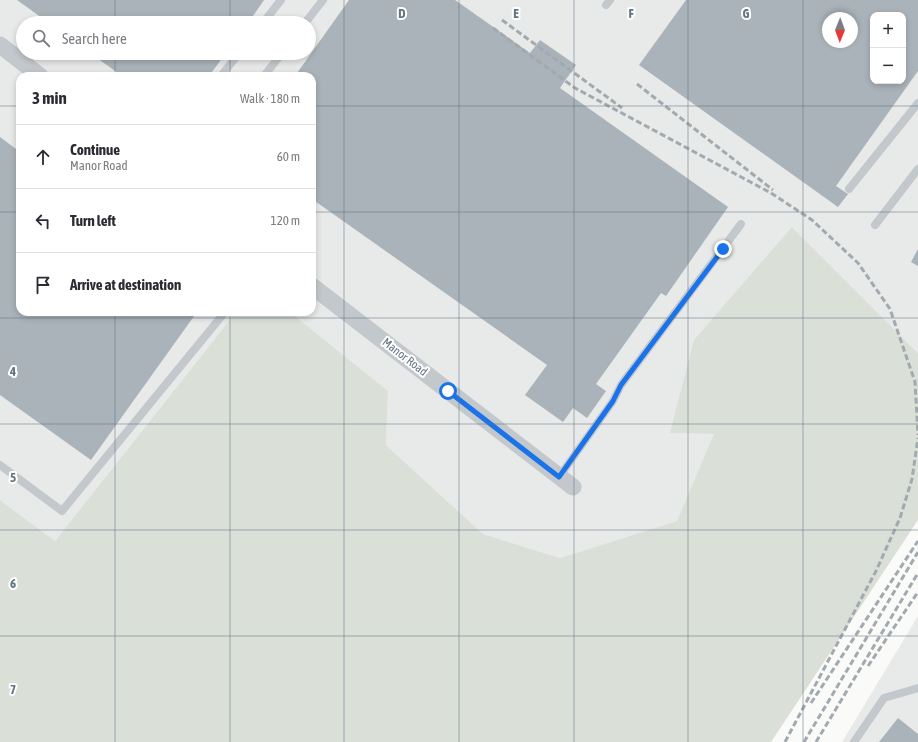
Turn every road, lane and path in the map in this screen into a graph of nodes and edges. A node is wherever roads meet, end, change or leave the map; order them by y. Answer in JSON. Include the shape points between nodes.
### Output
{"nodes":[{"id":1,"x":281,"y":0,"type":"edge"},
{"id":2,"x":323,"y":0,"type":"edge"},
{"id":3,"x":268,"y":16,"type":"edge"},
{"id":4,"x":310,"y":16,"type":"edge"},
{"id":5,"x":0,"y":45,"type":"edge"},
{"id":6,"x":16,"y":57,"type":"edge"},
{"id":7,"x":19,"y":60,"type":"edge"},
{"id":8,"x":234,"y":60,"type":"edge"},
{"id":9,"x":277,"y":60,"type":"edge"},
{"id":10,"x":35,"y":72,"type":"edge"},
{"id":11,"x":224,"y":72,"type":"edge"},
{"id":12,"x":267,"y":72,"type":"edge"},
{"id":13,"x":918,"y":103,"type":"edge"},
{"id":14,"x":918,"y":169,"type":"edge"},
{"id":15,"x":849,"y":189,"type":"dead end"},
{"id":16,"x":741,"y":224,"type":"dead end"},
{"id":17,"x":875,"y":225,"type":"dead end"},
{"id":18,"x":316,"y":289,"type":"edge"},
{"id":19,"x":222,"y":316,"type":"edge"},
{"id":20,"x":0,"y":465,"type":"edge"},
{"id":21,"x":559,"y":477,"type":"junction"},
{"id":22,"x":573,"y":488,"type":"dead end"},
{"id":23,"x":918,"y":688,"type":"edge"},
{"id":24,"x":854,"y":742,"type":"edge"}],
"edges":[{"from":1,"to":3,"type":"lane"},
{"from":2,"to":4,"type":"lane"},
{"from":5,"to":6,"type":"street"},
{"from":7,"to":10,"type":"street"},
{"from":8,"to":11,"type":"lane"},
{"from":9,"to":12,"type":"lane"},
{"from":13,"to":15,"type":"lane"},
{"from":14,"to":17,"type":"lane"},
{"from":16,"to":21,"type":"lane","via":[[621,385],[613,401]]},
{"from":18,"to":21,"type":"street","name":"Manor Road"},
{"from":19,"to":20,"type":"lane","via":[[62,512]]},
{"from":21,"to":22,"type":"street","name":"Manor Road"},
{"from":23,"to":24,"type":"lane","via":[[884,698]]}]}
